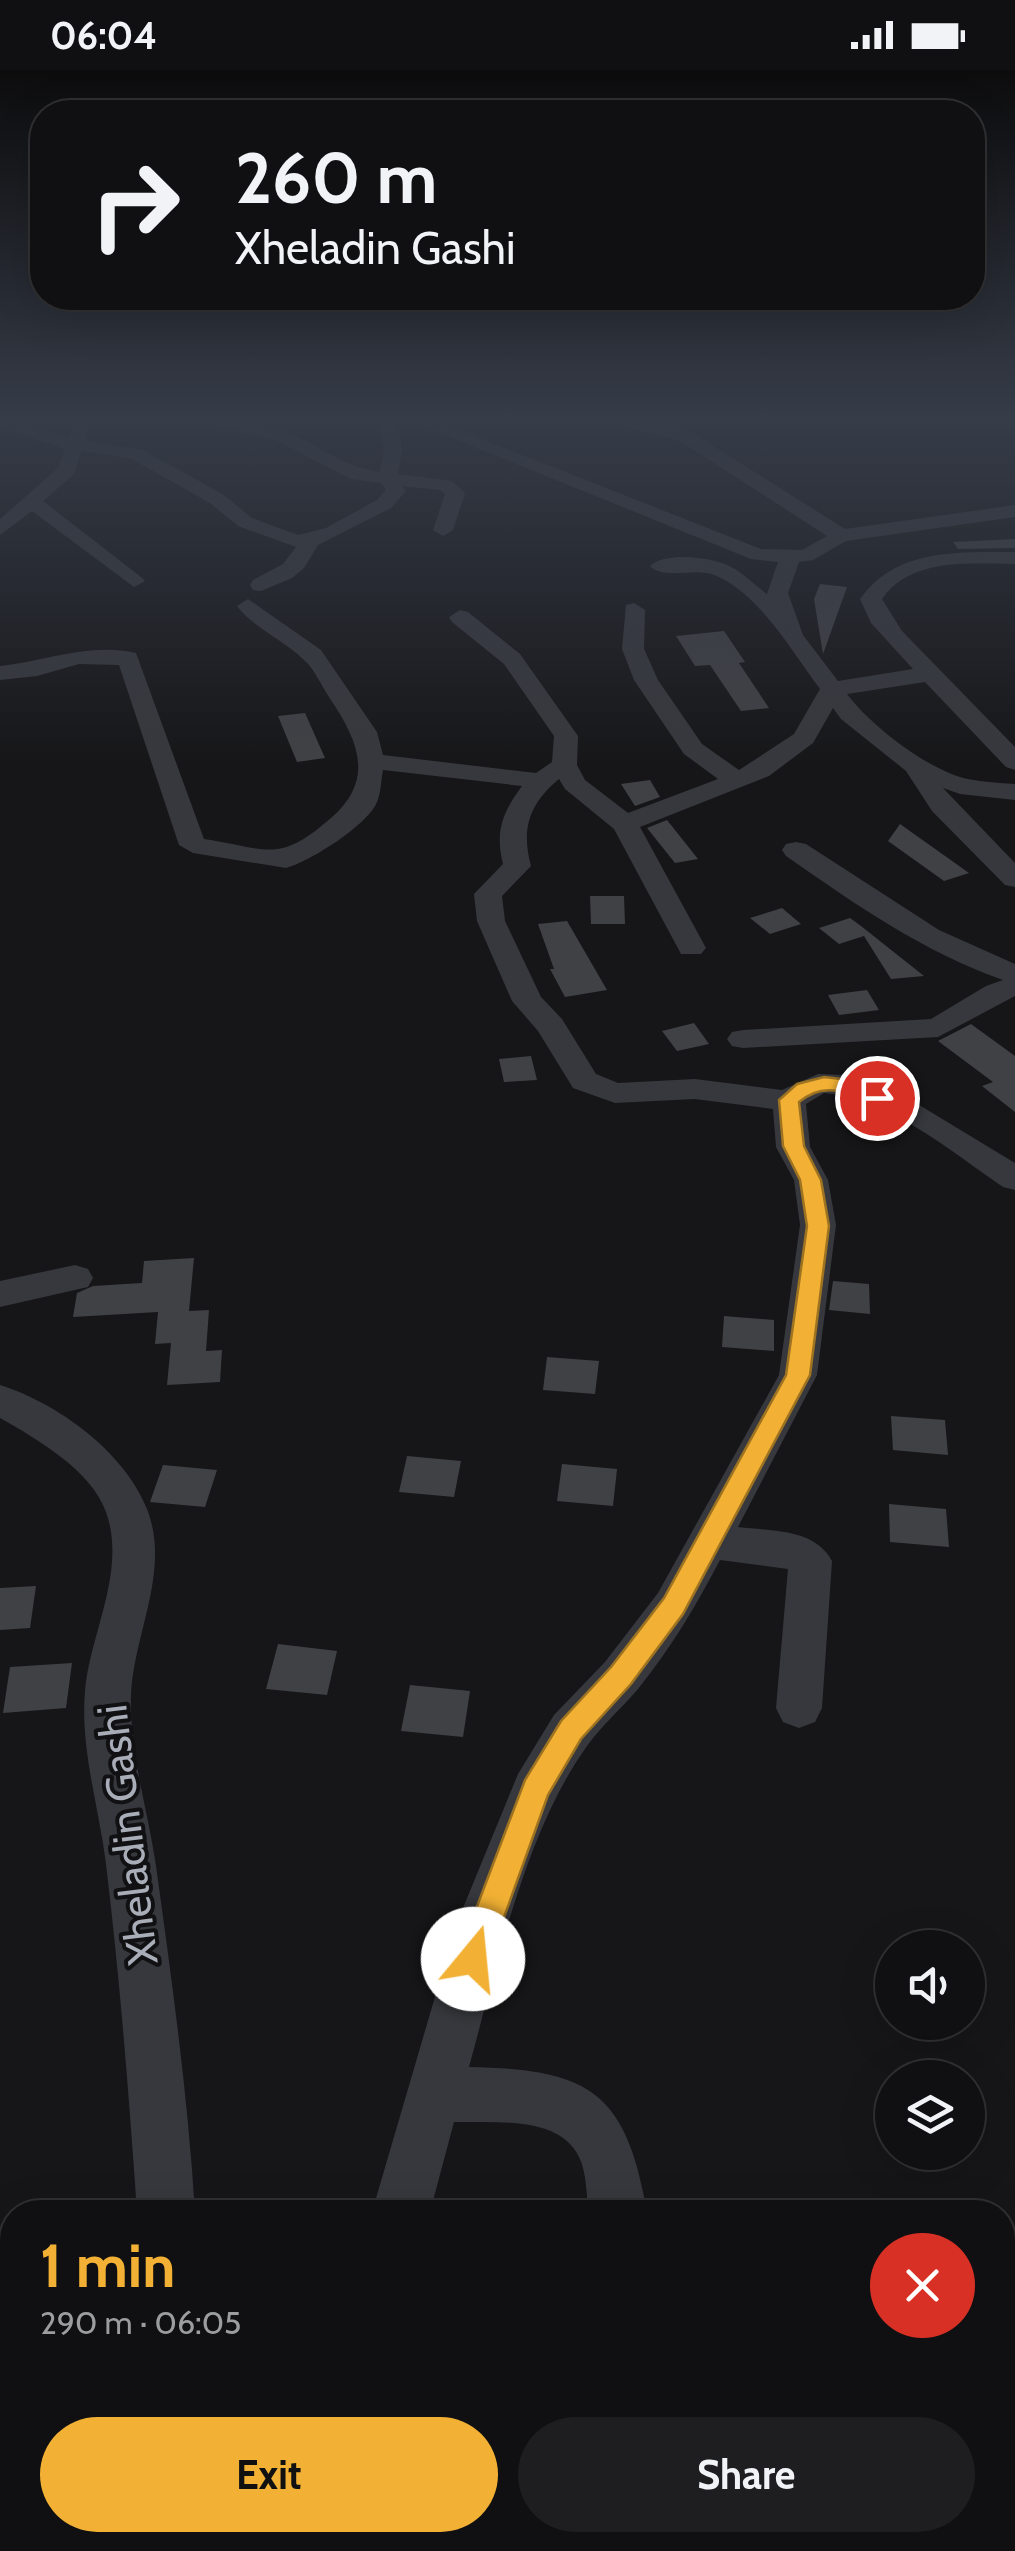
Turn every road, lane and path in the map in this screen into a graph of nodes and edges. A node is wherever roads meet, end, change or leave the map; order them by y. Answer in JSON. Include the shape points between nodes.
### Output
{"nodes":[{"id":1,"x":75,"y":536,"type":"edge"},
{"id":2,"x":276,"y":536,"type":"edge"},
{"id":3,"x":322,"y":536,"type":"edge"},
{"id":4,"x":708,"y":536,"type":"edge"},
{"id":5,"x":841,"y":536,"type":"edge"},
{"id":6,"x":310,"y":542,"type":"junction"},
{"id":7,"x":790,"y":557,"type":"junction"},
{"id":8,"x":1015,"y":558,"type":"edge"},
{"id":9,"x":660,"y":566,"type":"dead end"},
{"id":10,"x":134,"y":581,"type":"dead end"},
{"id":11,"x":634,"y":610,"type":"dead end"},
{"id":12,"x":460,"y":617,"type":"dead end"},
{"id":13,"x":787,"y":621,"type":"junction"},
{"id":14,"x":0,"y":673,"type":"edge"},
{"id":15,"x":929,"y":674,"type":"junction"},
{"id":16,"x":832,"y":690,"type":"junction"},
{"id":17,"x":372,"y":761,"type":"junction"},
{"id":18,"x":1015,"y":762,"type":"edge"},
{"id":19,"x":916,"y":766,"type":"junction"},
{"id":20,"x":553,"y":773,"type":"junction"},
{"id":21,"x":738,"y":781,"type":"junction"},
{"id":22,"x":1015,"y":792,"type":"edge"},
{"id":23,"x":625,"y":824,"type":"junction"},
{"id":24,"x":796,"y":850,"type":"dead end"},
{"id":25,"x":1015,"y":878,"type":"edge"},
{"id":26,"x":690,"y":948,"type":"dead end"},
{"id":27,"x":1015,"y":974,"type":"edge"},
{"id":28,"x":1015,"y":986,"type":"edge"},
{"id":29,"x":742,"y":1039,"type":"dead end"},
{"id":30,"x":789,"y":1100,"type":"junction"},
{"id":31,"x":1015,"y":1179,"type":"edge"},
{"id":32,"x":75,"y":1278,"type":"dead end"},
{"id":33,"x":0,"y":1294,"type":"edge"},
{"id":34,"x":0,"y":1400,"type":"edge"},
{"id":35,"x":711,"y":1542,"type":"junction"},
{"id":36,"x":799,"y":1708,"type":"dead end"},
{"id":37,"x":436,"y":2094,"type":"junction"},
{"id":38,"x":165,"y":2200,"type":"edge"},
{"id":39,"x":405,"y":2200,"type":"edge"},
{"id":40,"x":615,"y":2200,"type":"edge"}],
"edges":[{"from":1,"to":10,"type":"street"},
{"from":2,"to":6,"type":"street"},
{"from":3,"to":6,"type":"street"},
{"from":4,"to":7,"type":"street","via":[[758,555]]},
{"from":5,"to":7,"type":"street","via":[[806,556]]},
{"from":6,"to":17,"type":"street","via":[[302,559],[255,595],[274,630],[313,655],[365,732]]},
{"from":7,"to":13,"type":"street","via":[[777,593]]},
{"from":8,"to":15,"type":"street","via":[[940,561],[878,584],[872,599],[879,618]]},
{"from":9,"to":13,"type":"street","via":[[724,571]]},
{"from":11,"to":21,"type":"street","via":[[632,649],[646,680],[692,749]]},
{"from":12,"to":20,"type":"street","via":[[512,659],[566,736]]},
{"from":13,"to":16,"type":"street"},
{"from":14,"to":17,"type":"street","via":[[78,657],[128,658],[193,845],[286,860],[313,848],[364,803]]},
{"from":15,"to":16,"type":"street"},
{"from":15,"to":18,"type":"street"},
{"from":16,"to":19,"type":"street","via":[[850,714]]},
{"from":16,"to":21,"type":"street","via":[[804,738]]},
{"from":17,"to":20,"type":"street"},
{"from":19,"to":22,"type":"street","via":[[960,786]]},
{"from":19,"to":25,"type":"street","via":[[941,804]]},
{"from":20,"to":23,"type":"street"},
{"from":20,"to":30,"type":"street","via":[[528,795],[511,832],[517,866],[488,894],[491,921],[527,1001],[551,1026],[584,1081],[615,1093],[695,1090]]},
{"from":21,"to":23,"type":"street"},
{"from":23,"to":26,"type":"street"},
{"from":24,"to":27,"type":"street","via":[[975,962]]},
{"from":28,"to":29,"type":"street","via":[[938,1028]]},
{"from":30,"to":31,"type":"street","via":[[824,1083],[852,1086],[927,1121]]},
{"from":30,"to":35,"type":"street","via":[[794,1146],[811,1180],[818,1226],[798,1375]]},
{"from":32,"to":33,"type":"street"},
{"from":34,"to":38,"type":"street","name":"Xheladin Gashi","via":[[45,1423],[87,1457],[117,1493],[132,1527],[108,1714],[133,1882]]},
{"from":35,"to":36,"type":"street","via":[[792,1550],[810,1561]]},
{"from":35,"to":37,"type":"street","via":[[674,1606],[571,1730],[535,1789],[482,1925]]},
{"from":37,"to":39,"type":"street"},
{"from":37,"to":40,"type":"street","via":[[570,2108],[599,2137]]}]}
